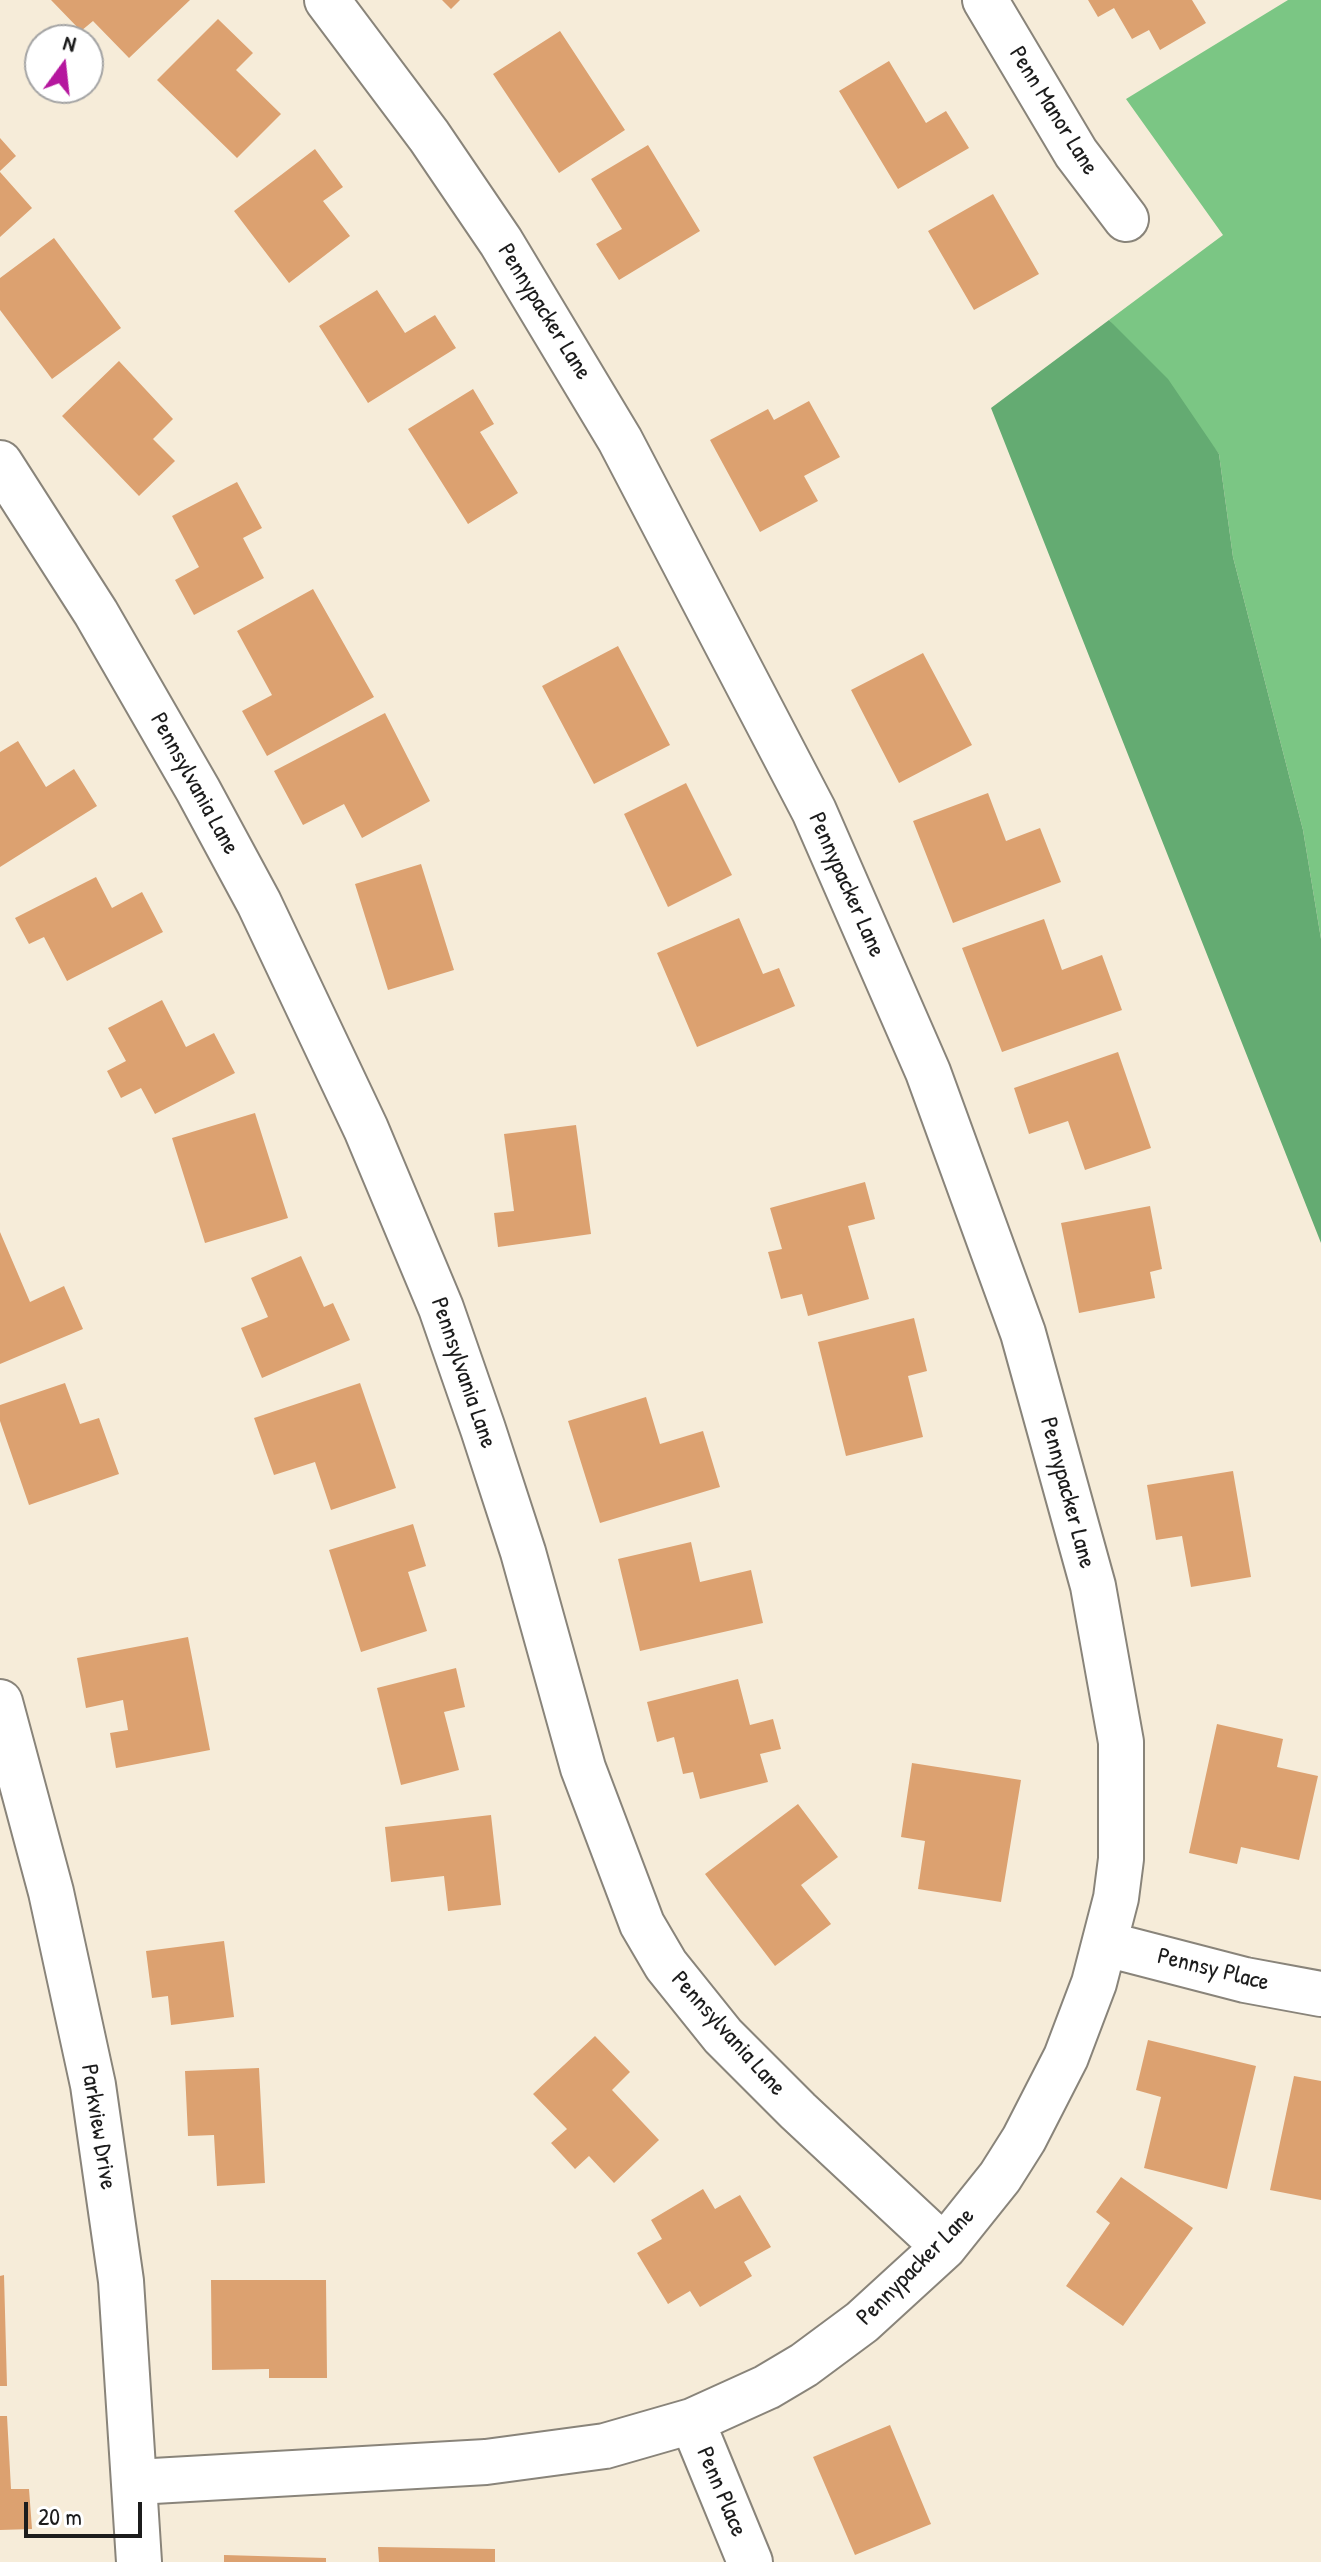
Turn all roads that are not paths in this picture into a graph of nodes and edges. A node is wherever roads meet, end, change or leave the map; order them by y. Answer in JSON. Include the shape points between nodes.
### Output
{"nodes":[{"id":1,"x":327,"y":0,"type":"edge"},
{"id":2,"x":985,"y":0,"type":"edge"},
{"id":3,"x":1126,"y":219,"type":"dead end"},
{"id":4,"x":0,"y":463,"type":"edge"},
{"id":5,"x":0,"y":1702,"type":"edge"},
{"id":6,"x":1106,"y":1944,"type":"junction"},
{"id":7,"x":1321,"y":1994,"type":"edge"},
{"id":8,"x":944,"y":2247,"type":"junction"},
{"id":9,"x":692,"y":2421,"type":"junction"},
{"id":10,"x":136,"y":2482,"type":"junction"},
{"id":11,"x":139,"y":2562,"type":"edge"},
{"id":12,"x":750,"y":2562,"type":"edge"}],
"edges":[{"from":1,"to":6,"type":"street","name":"Pennypacker Lane","via":[[501,242],[620,440],[814,811],[928,1072],[1023,1333],[1104,1639],[1124,1780],[1121,1859]]},
{"from":2,"to":3,"type":"street","name":"Penn Manor Lane","via":[[1076,153]]},
{"from":4,"to":8,"type":"street","name":"Pennsylvania Lane","via":[[96,613],[205,803],[324,1035],[372,1142],[441,1308],[483,1429],[583,1768],[642,1924],[666,1965],[723,2036]]},
{"from":5,"to":10,"type":"street","name":"Parkview Drive","via":[[51,1892],[93,2085],[121,2281]]},
{"from":6,"to":7,"type":"street","name":"Pennsy Place"},
{"from":6,"to":8,"type":"street","name":"Pennypacker Lane","via":[[1082,2019],[1047,2097],[1000,2177]]},
{"from":8,"to":9,"type":"street","name":"Pennypacker Lane","via":[[862,2322],[804,2365]]},
{"from":9,"to":10,"type":"street","name":"Pennypacker Lane","via":[[605,2446],[526,2458]]},
{"from":9,"to":12,"type":"street","name":"Penn Place"},
{"from":10,"to":11,"type":"street","name":"Parkview Drive"}]}
